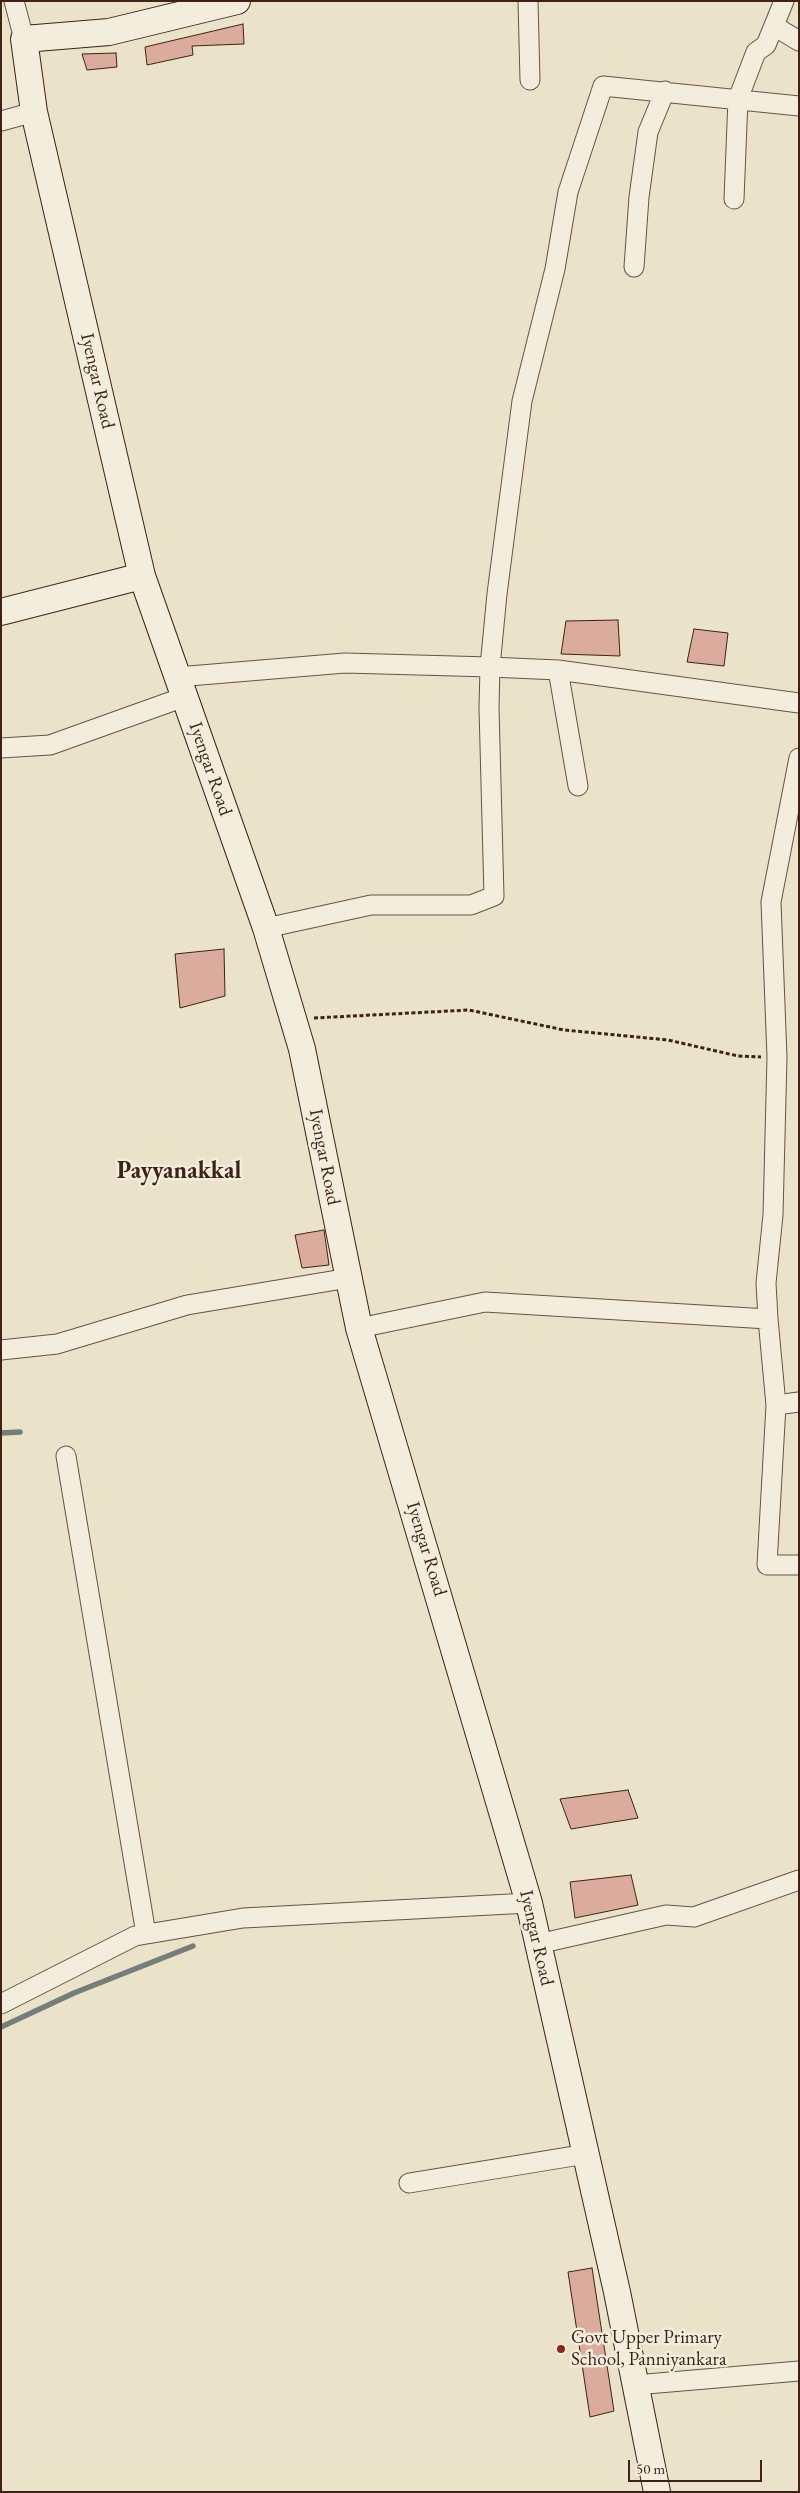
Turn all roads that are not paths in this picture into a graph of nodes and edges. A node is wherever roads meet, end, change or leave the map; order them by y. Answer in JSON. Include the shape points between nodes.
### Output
{"nodes":[{"id":1,"x":14,"y":1,"type":"edge"},
{"id":2,"x":237,"y":1,"type":"edge"},
{"id":3,"x":528,"y":1,"type":"edge"},
{"id":4,"x":784,"y":1,"type":"edge"},
{"id":5,"x":774,"y":26,"type":"junction"},
{"id":6,"x":24,"y":39,"type":"junction"},
{"id":7,"x":799,"y":42,"type":"edge"},
{"id":8,"x":530,"y":80,"type":"dead end"},
{"id":9,"x":665,"y":91,"type":"junction"},
{"id":10,"x":738,"y":99,"type":"junction"},
{"id":11,"x":799,"y":106,"type":"edge"},
{"id":12,"x":34,"y":112,"type":"junction"},
{"id":13,"x":1,"y":121,"type":"edge"},
{"id":14,"x":734,"y":199,"type":"dead end"},
{"id":15,"x":634,"y":267,"type":"dead end"},
{"id":16,"x":142,"y":576,"type":"junction"},
{"id":17,"x":1,"y":612,"type":"edge"},
{"id":18,"x":490,"y":667,"type":"junction"},
{"id":19,"x":558,"y":670,"type":"junction"},
{"id":20,"x":180,"y":687,"type":"junction"},
{"id":21,"x":799,"y":703,"type":"edge"},
{"id":22,"x":1,"y":748,"type":"edge"},
{"id":23,"x":799,"y":758,"type":"edge"},
{"id":24,"x":578,"y":786,"type":"dead end"},
{"id":25,"x":266,"y":928,"type":"junction"},
{"id":26,"x":349,"y":1278,"type":"junction"},
{"id":27,"x":768,"y":1319,"type":"junction"},
{"id":28,"x":359,"y":1328,"type":"junction"},
{"id":29,"x":1,"y":1350,"type":"edge"},
{"id":30,"x":799,"y":1402,"type":"edge"},
{"id":31,"x":776,"y":1405,"type":"junction"},
{"id":32,"x":66,"y":1456,"type":"dead end"},
{"id":33,"x":799,"y":1565,"type":"edge"},
{"id":34,"x":799,"y":1880,"type":"edge"},
{"id":35,"x":529,"y":1903,"type":"junction"},
{"id":36,"x":146,"y":1934,"type":"junction"},
{"id":37,"x":538,"y":1944,"type":"junction"},
{"id":38,"x":1,"y":2004,"type":"edge"},
{"id":39,"x":586,"y":2154,"type":"junction"},
{"id":40,"x":409,"y":2182,"type":"dead end"},
{"id":41,"x":799,"y":2371,"type":"edge"},
{"id":42,"x":635,"y":2385,"type":"junction"},
{"id":43,"x":657,"y":2492,"type":"edge"}],
"edges":[{"from":1,"to":6,"type":"street"},
{"from":2,"to":6,"type":"main road","via":[[109,32]]},
{"from":3,"to":8,"type":"street"},
{"from":4,"to":5,"type":"street"},
{"from":5,"to":7,"type":"street"},
{"from":5,"to":10,"type":"street","via":[[766,45],[756,52]]},
{"from":6,"to":12,"type":"main road","name":"Iyengar Road"},
{"from":9,"to":10,"type":"street"},
{"from":9,"to":15,"type":"street","via":[[648,132]]},
{"from":9,"to":18,"type":"street","via":[[602,86],[568,192],[555,269],[522,401]]},
{"from":10,"to":11,"type":"street"},
{"from":10,"to":14,"type":"street"},
{"from":12,"to":13,"type":"street"},
{"from":12,"to":16,"type":"main road","name":"Iyengar Road"},
{"from":16,"to":17,"type":"main road"},
{"from":16,"to":20,"type":"main road","name":"Iyengar Road"},
{"from":18,"to":19,"type":"street"},
{"from":18,"to":20,"type":"street","via":[[345,663]]},
{"from":18,"to":25,"type":"street","via":[[494,896],[471,905],[372,905]]},
{"from":19,"to":21,"type":"street"},
{"from":19,"to":24,"type":"street"},
{"from":20,"to":22,"type":"street","via":[[50,745]]},
{"from":20,"to":25,"type":"main road","name":"Iyengar Road"},
{"from":23,"to":27,"type":"street","via":[[771,902],[777,1057],[773,1215],[766,1283]]},
{"from":25,"to":26,"type":"main road","name":"Iyengar Road","via":[[302,1049]]},
{"from":26,"to":28,"type":"main road","name":"Iyengar Road"},
{"from":26,"to":29,"type":"street","via":[[187,1305],[57,1344]]},
{"from":27,"to":28,"type":"street","via":[[485,1302]]},
{"from":27,"to":31,"type":"street"},
{"from":28,"to":35,"type":"main road","name":"Iyengar Road"},
{"from":30,"to":31,"type":"street"},
{"from":31,"to":33,"type":"street","via":[[767,1565]]},
{"from":32,"to":36,"type":"street"},
{"from":34,"to":37,"type":"street","via":[[694,1917],[666,1915]]},
{"from":35,"to":36,"type":"street","via":[[243,1918]]},
{"from":35,"to":37,"type":"main road","name":"Iyengar Road"},
{"from":36,"to":38,"type":"street","via":[[135,1936]]},
{"from":37,"to":39,"type":"main road","name":"Iyengar Road"},
{"from":39,"to":40,"type":"street"},
{"from":39,"to":42,"type":"main road","name":"Iyengar Road"},
{"from":41,"to":42,"type":"street"},
{"from":42,"to":43,"type":"main road","name":"Iyengar Road"}]}
